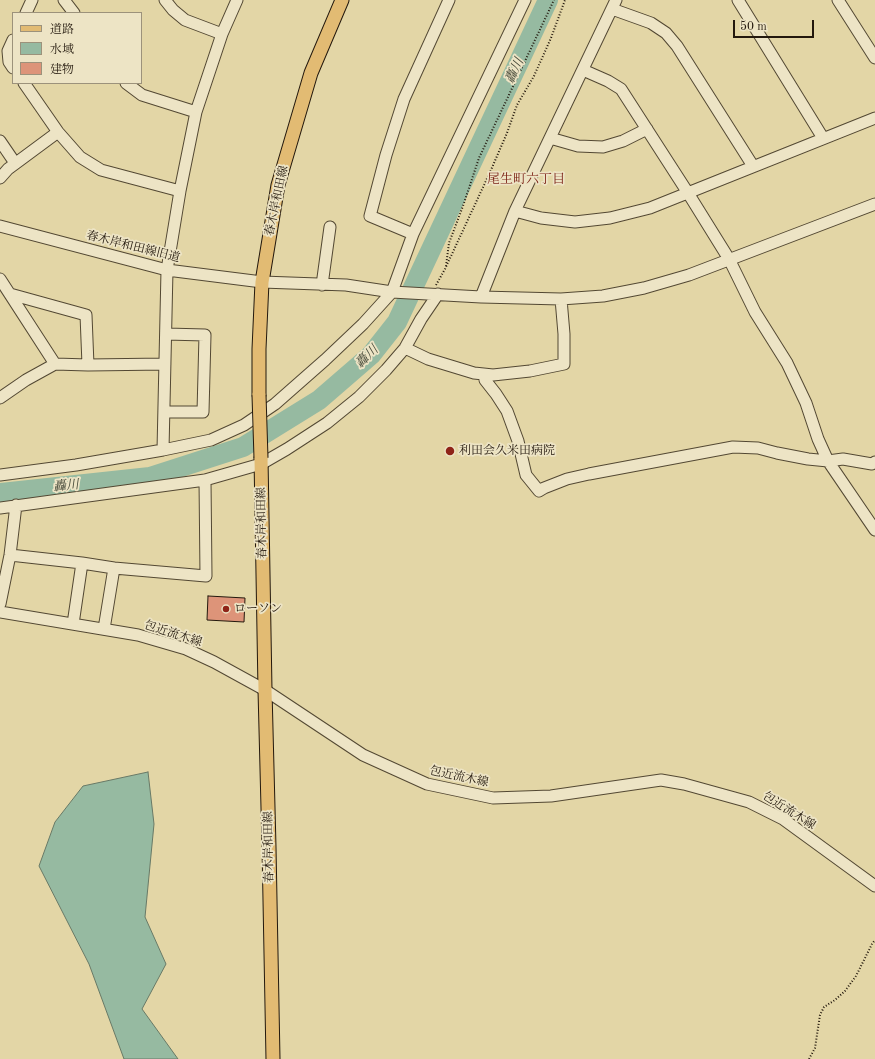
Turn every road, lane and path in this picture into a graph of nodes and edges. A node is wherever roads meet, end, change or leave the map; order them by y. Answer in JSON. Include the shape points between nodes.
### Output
{"nodes":[{"id":1,"x":32,"y":0,"type":"edge"},
{"id":2,"x":64,"y":0,"type":"edge"},
{"id":3,"x":165,"y":0,"type":"edge"},
{"id":4,"x":237,"y":0,"type":"edge"},
{"id":5,"x":342,"y":0,"type":"edge"},
{"id":6,"x":449,"y":0,"type":"edge"},
{"id":7,"x":525,"y":0,"type":"edge"},
{"id":8,"x":554,"y":0,"type":"edge"},
{"id":9,"x":565,"y":0,"type":"edge"},
{"id":10,"x":738,"y":0,"type":"edge"},
{"id":11,"x":838,"y":0,"type":"edge"},
{"id":12,"x":614,"y":4,"type":"edge"},
{"id":13,"x":26,"y":12,"type":"edge"},
{"id":14,"x":73,"y":12,"type":"edge"},
{"id":15,"x":222,"y":34,"type":"junction"},
{"id":16,"x":12,"y":42,"type":"edge"},
{"id":17,"x":875,"y":58,"type":"edge"},
{"id":18,"x":12,"y":66,"type":"edge"},
{"id":19,"x":583,"y":70,"type":"junction"},
{"id":20,"x":25,"y":84,"type":"edge"},
{"id":21,"x":127,"y":84,"type":"edge"},
{"id":22,"x":196,"y":112,"type":"junction"},
{"id":23,"x":875,"y":118,"type":"edge"},
{"id":24,"x":647,"y":129,"type":"junction"},
{"id":25,"x":58,"y":132,"type":"junction"},
{"id":26,"x":550,"y":138,"type":"junction"},
{"id":27,"x":823,"y":138,"type":"junction"},
{"id":28,"x":0,"y":141,"type":"edge"},
{"id":29,"x":15,"y":163,"type":"junction"},
{"id":30,"x":753,"y":166,"type":"junction"},
{"id":31,"x":0,"y":178,"type":"edge"},
{"id":32,"x":180,"y":191,"type":"junction"},
{"id":33,"x":688,"y":193,"type":"junction"},
{"id":34,"x":875,"y":204,"type":"edge"},
{"id":35,"x":515,"y":211,"type":"junction"},
{"id":36,"x":0,"y":226,"type":"edge"},
{"id":37,"x":330,"y":227,"type":"dead end"},
{"id":38,"x":413,"y":234,"type":"junction"},
{"id":39,"x":728,"y":259,"type":"junction"},
{"id":40,"x":445,"y":269,"type":"junction"},
{"id":41,"x":167,"y":270,"type":"junction"},
{"id":42,"x":0,"y":279,"type":"edge"},
{"id":43,"x":262,"y":282,"type":"junction"},
{"id":44,"x":322,"y":285,"type":"junction"},
{"id":45,"x":394,"y":292,"type":"junction"},
{"id":46,"x":10,"y":294,"type":"junction"},
{"id":47,"x":434,"y":294,"type":"junction"},
{"id":48,"x":481,"y":297,"type":"junction"},
{"id":49,"x":561,"y":299,"type":"junction"},
{"id":50,"x":166,"y":334,"type":"junction"},
{"id":51,"x":405,"y":348,"type":"junction"},
{"id":52,"x":55,"y":364,"type":"junction"},
{"id":53,"x":165,"y":364,"type":"junction"},
{"id":54,"x":88,"y":365,"type":"junction"},
{"id":55,"x":484,"y":374,"type":"junction"},
{"id":56,"x":0,"y":398,"type":"edge"},
{"id":57,"x":164,"y":412,"type":"junction"},
{"id":58,"x":163,"y":450,"type":"junction"},
{"id":59,"x":828,"y":460,"type":"junction"},
{"id":60,"x":261,"y":461,"type":"junction"},
{"id":61,"x":875,"y":462,"type":"edge"},
{"id":62,"x":0,"y":475,"type":"edge"},
{"id":63,"x":205,"y":480,"type":"junction"},
{"id":64,"x":16,"y":505,"type":"junction"},
{"id":65,"x":0,"y":508,"type":"edge"},
{"id":66,"x":875,"y":530,"type":"edge"},
{"id":67,"x":10,"y":555,"type":"junction"},
{"id":68,"x":82,"y":563,"type":"junction"},
{"id":69,"x":114,"y":568,"type":"junction"},
{"id":70,"x":0,"y":604,"type":"edge"},
{"id":71,"x":0,"y":612,"type":"edge"},
{"id":72,"x":73,"y":624,"type":"junction"},
{"id":73,"x":104,"y":629,"type":"junction"},
{"id":74,"x":265,"y":690,"type":"junction"},
{"id":75,"x":875,"y":886,"type":"edge"},
{"id":76,"x":875,"y":940,"type":"edge"},
{"id":77,"x":273,"y":1059,"type":"edge"},
{"id":78,"x":809,"y":1059,"type":"edge"}],
"edges":[{"from":1,"to":13,"type":"street"},
{"from":2,"to":14,"type":"street"},
{"from":3,"to":15,"type":"street","via":[[172,10],[185,20]]},
{"from":4,"to":15,"type":"street"},
{"from":5,"to":43,"type":"main road","name":"春木岸和田線","via":[[311,73],[278,185]]},
{"from":6,"to":38,"type":"street","via":[[404,98],[370,216]]},
{"from":7,"to":38,"type":"street"},
{"from":8,"to":40,"type":"path","via":[[479,158],[449,243]]},
{"from":9,"to":40,"type":"path","via":[[551,38],[534,76],[517,105],[491,170]]},
{"from":10,"to":27,"type":"street"},
{"from":11,"to":17,"type":"street"},
{"from":12,"to":19,"type":"street"},
{"from":12,"to":30,"type":"street","via":[[666,33],[677,46]]},
{"from":15,"to":22,"type":"street"},
{"from":16,"to":18,"type":"street","via":[[8,51]]},
{"from":19,"to":24,"type":"street","via":[[621,89]]},
{"from":19,"to":26,"type":"street"},
{"from":20,"to":25,"type":"street"},
{"from":21,"to":22,"type":"street","via":[[142,95]]},
{"from":22,"to":32,"type":"street"},
{"from":23,"to":27,"type":"street"},
{"from":24,"to":26,"type":"street","via":[[623,141],[603,147],[578,146]]},
{"from":24,"to":33,"type":"street"},
{"from":25,"to":29,"type":"street"},
{"from":25,"to":32,"type":"street","via":[[80,158],[101,170]]},
{"from":26,"to":35,"type":"street"},
{"from":27,"to":30,"type":"street"},
{"from":28,"to":29,"type":"street"},
{"from":29,"to":31,"type":"street"},
{"from":30,"to":33,"type":"street"},
{"from":32,"to":41,"type":"street"},
{"from":33,"to":35,"type":"street","via":[[650,208],[610,218],[575,222],[542,218]]},
{"from":33,"to":39,"type":"street"},
{"from":34,"to":39,"type":"street","name":"春木岸和田線旧道"},
{"from":35,"to":48,"type":"street"},
{"from":36,"to":41,"type":"street","name":"春木岸和田線旧道"},
{"from":37,"to":44,"type":"street"},
{"from":38,"to":45,"type":"street"},
{"from":39,"to":49,"type":"street","name":"春木岸和田線旧道","via":[[689,275],[644,288],[602,296]]},
{"from":39,"to":59,"type":"street","via":[[806,403]]},
{"from":40,"to":47,"type":"path"},
{"from":41,"to":43,"type":"street","name":"春木岸和田線旧道"},
{"from":41,"to":50,"type":"street"},
{"from":42,"to":46,"type":"street"},
{"from":43,"to":44,"type":"street","name":"春木岸和田線旧道"},
{"from":43,"to":60,"type":"main road","name":"春木岸和田線","bridge":true,"via":[[259,395]]},
{"from":44,"to":45,"type":"street","name":"春木岸和田線旧道","via":[[346,285]]},
{"from":45,"to":47,"type":"street","name":"春木岸和田線旧道"},
{"from":45,"to":58,"type":"street","via":[[325,360],[275,404],[244,425],[211,440]]},
{"from":46,"to":52,"type":"street"},
{"from":46,"to":54,"type":"street","via":[[86,315]]},
{"from":47,"to":48,"type":"street","name":"春木岸和田線旧道"},
{"from":47,"to":51,"type":"street"},
{"from":48,"to":49,"type":"street","name":"春木岸和田線旧道"},
{"from":49,"to":55,"type":"street","via":[[564,364],[530,371]]},
{"from":50,"to":53,"type":"street"},
{"from":50,"to":57,"type":"street","via":[[205,335],[204,404],[203,412]]},
{"from":51,"to":55,"type":"street","via":[[428,359]]},
{"from":51,"to":60,"type":"street","via":[[359,397],[327,423],[287,449]]},
{"from":52,"to":54,"type":"street"},
{"from":52,"to":56,"type":"street"},
{"from":53,"to":54,"type":"street"},
{"from":53,"to":57,"type":"street"},
{"from":55,"to":59,"type":"street","via":[[485,380],[507,411],[518,441],[526,475],[539,491],[589,474],[733,447],[758,448],[808,459]]},
{"from":57,"to":58,"type":"street"},
{"from":58,"to":62,"type":"street"},
{"from":59,"to":61,"type":"street","via":[[843,459],[872,464]]},
{"from":59,"to":66,"type":"street"},
{"from":60,"to":63,"type":"street"},
{"from":60,"to":74,"type":"main road","name":"春木岸和田線"},
{"from":63,"to":64,"type":"street"},
{"from":63,"to":69,"type":"street","via":[[206,576]]},
{"from":64,"to":65,"type":"street"},
{"from":64,"to":67,"type":"street"},
{"from":67,"to":68,"type":"street"},
{"from":67,"to":70,"type":"street"},
{"from":68,"to":69,"type":"street"},
{"from":68,"to":72,"type":"street"},
{"from":69,"to":73,"type":"street"},
{"from":71,"to":72,"type":"street","name":"包近流木線"},
{"from":72,"to":73,"type":"street","name":"包近流木線"},
{"from":73,"to":74,"type":"street","name":"包近流木線","via":[[138,635],[186,649]]},
{"from":74,"to":75,"type":"street","name":"包近流木線","via":[[363,755],[427,784],[493,798],[550,796],[661,780],[749,802],[782,819]]},
{"from":74,"to":77,"type":"main road","name":"春木岸和田線"},
{"from":76,"to":78,"type":"path","via":[[849,986],[824,1007],[820,1015],[815,1048]]}]}
